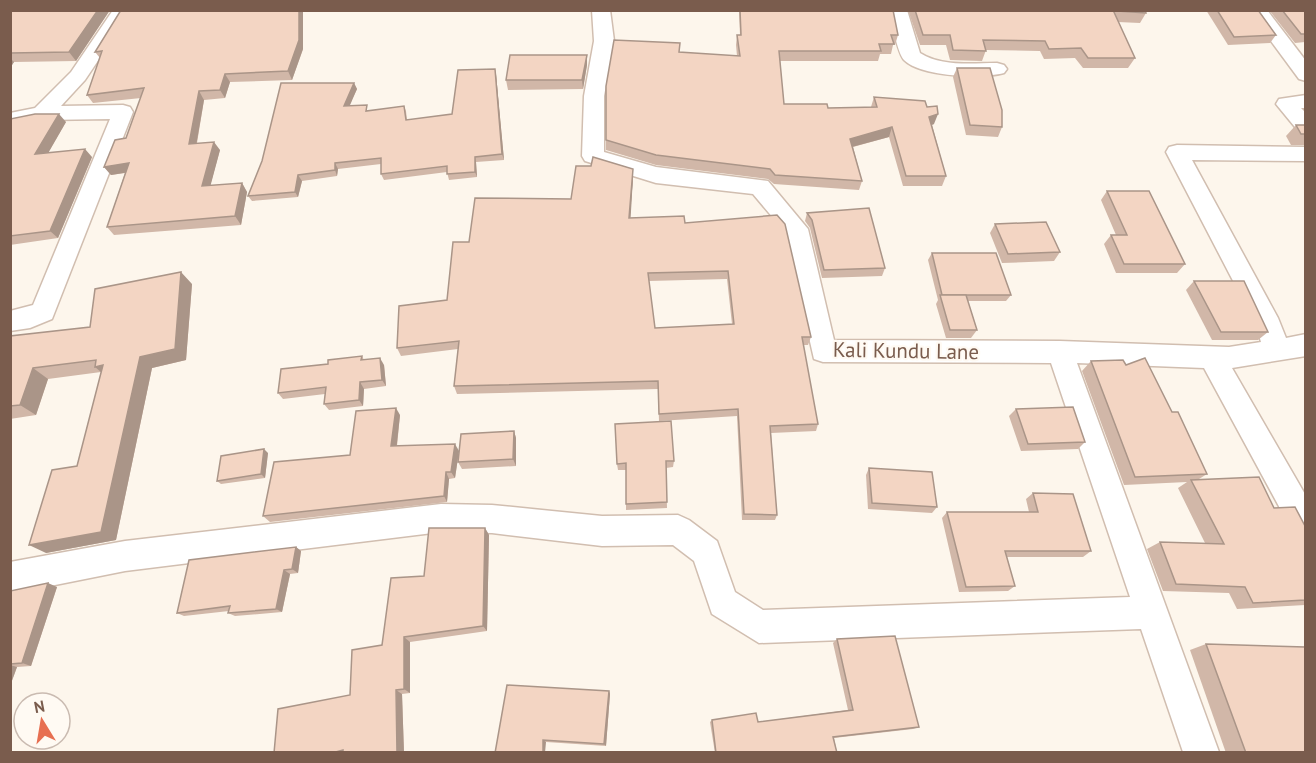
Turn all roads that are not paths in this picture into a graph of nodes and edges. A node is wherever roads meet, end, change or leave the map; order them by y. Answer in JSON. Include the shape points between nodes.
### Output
{"nodes":[{"id":1,"x":123,"y":10,"type":"edge"},
{"id":2,"x":601,"y":10,"type":"edge"},
{"id":3,"x":898,"y":10,"type":"edge"},
{"id":4,"x":1257,"y":10,"type":"edge"},
{"id":5,"x":997,"y":69,"type":"dead end"},
{"id":6,"x":1305,"y":75,"type":"edge"},
{"id":7,"x":1305,"y":101,"type":"edge"},
{"id":8,"x":42,"y":113,"type":"junction"},
{"id":9,"x":10,"y":120,"type":"edge"},
{"id":10,"x":1305,"y":128,"type":"edge"},
{"id":11,"x":1305,"y":154,"type":"edge"},
{"id":12,"x":10,"y":321,"type":"edge"},
{"id":13,"x":1305,"y":345,"type":"edge"},
{"id":14,"x":1277,"y":350,"type":"junction"},
{"id":15,"x":1060,"y":352,"type":"junction"},
{"id":16,"x":1212,"y":357,"type":"junction"},
{"id":17,"x":1305,"y":526,"type":"edge"},
{"id":18,"x":10,"y":578,"type":"edge"},
{"id":19,"x":1153,"y":612,"type":"junction"},
{"id":20,"x":1201,"y":753,"type":"edge"}],
"edges":[{"from":1,"to":8,"type":"street","via":[[78,76]]},
{"from":2,"to":15,"type":"street","name":"Kali Kundu Lane","via":[[604,41],[594,96],[593,156],[656,175],[760,187],[796,229],[823,351]]},
{"from":3,"to":5,"type":"street","via":[[915,60],[946,67]]},
{"from":4,"to":6,"type":"street"},
{"from":7,"to":10,"type":"street","via":[[1286,104]]},
{"from":8,"to":9,"type":"street"},
{"from":8,"to":12,"type":"street","via":[[123,112],[43,312]]},
{"from":11,"to":14,"type":"street","via":[[1177,152],[1269,325]]},
{"from":13,"to":14,"type":"street"},
{"from":14,"to":16,"type":"street"},
{"from":15,"to":16,"type":"street"},
{"from":15,"to":19,"type":"street"},
{"from":16,"to":17,"type":"street"},
{"from":18,"to":19,"type":"street","via":[[137,555],[441,518],[492,519],[602,531],[678,530],[706,552],[723,603],[759,627]]},
{"from":19,"to":20,"type":"street"}]}
